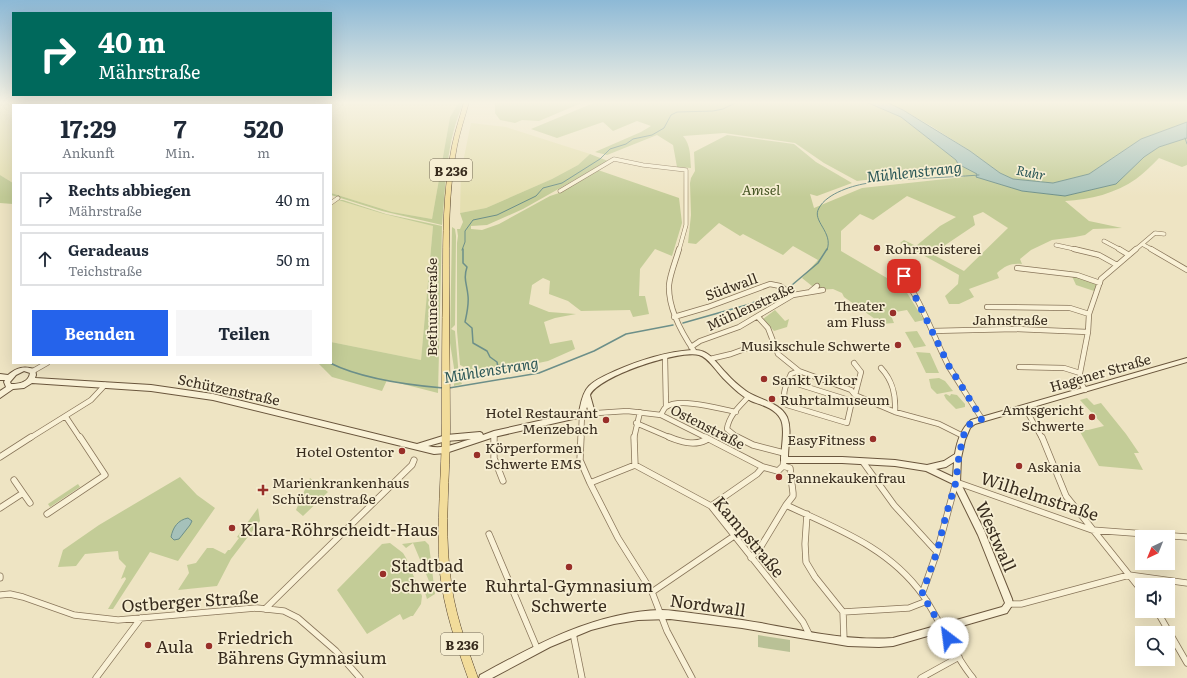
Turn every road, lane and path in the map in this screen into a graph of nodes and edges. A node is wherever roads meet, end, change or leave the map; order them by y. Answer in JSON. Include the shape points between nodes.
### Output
{"nodes":[{"id":1,"x":457,"y":134,"type":"edge"},
{"id":2,"x":560,"y":191,"type":"dead end"},
{"id":3,"x":332,"y":196,"type":"edge"},
{"id":4,"x":332,"y":202,"type":"edge"},
{"id":5,"x":1164,"y":234,"type":"dead end"},
{"id":6,"x":1104,"y":242,"type":"dead end"},
{"id":7,"x":1056,"y":245,"type":"dead end"},
{"id":8,"x":1144,"y":245,"type":"junction"},
{"id":9,"x":1129,"y":255,"type":"junction"},
{"id":10,"x":1117,"y":265,"type":"junction"},
{"id":11,"x":892,"y":266,"type":"dead end"},
{"id":12,"x":1017,"y":268,"type":"dead end"},
{"id":13,"x":1187,"y":270,"type":"edge"},
{"id":14,"x":1100,"y":283,"type":"junction"},
{"id":15,"x":817,"y":286,"type":"dead end"},
{"id":16,"x":823,"y":290,"type":"dead end"},
{"id":17,"x":809,"y":292,"type":"junction"},
{"id":18,"x":793,"y":295,"type":"junction"},
{"id":19,"x":987,"y":307,"type":"dead end"},
{"id":20,"x":1089,"y":314,"type":"junction"},
{"id":21,"x":674,"y":317,"type":"junction"},
{"id":22,"x":758,"y":317,"type":"junction"},
{"id":23,"x":932,"y":331,"type":"junction"},
{"id":24,"x":1088,"y":332,"type":"junction"},
{"id":25,"x":753,"y":346,"type":"dead end"},
{"id":26,"x":693,"y":349,"type":"junction"},
{"id":27,"x":665,"y":357,"type":"junction"},
{"id":28,"x":710,"y":359,"type":"junction"},
{"id":29,"x":1187,"y":360,"type":"edge"},
{"id":30,"x":854,"y":363,"type":"dead end"},
{"id":31,"x":45,"y":364,"type":"edge"},
{"id":32,"x":1019,"y":367,"type":"dead end"},
{"id":33,"x":881,"y":368,"type":"dead end"},
{"id":34,"x":33,"y":371,"type":"junction"},
{"id":35,"x":799,"y":371,"type":"junction"},
{"id":36,"x":1080,"y":373,"type":"junction"},
{"id":37,"x":0,"y":377,"type":"edge"},
{"id":38,"x":10,"y":378,"type":"junction"},
{"id":39,"x":31,"y":380,"type":"junction"},
{"id":40,"x":788,"y":381,"type":"junction"},
{"id":41,"x":105,"y":385,"type":"junction"},
{"id":42,"x":11,"y":387,"type":"junction"},
{"id":43,"x":1085,"y":390,"type":"junction"},
{"id":44,"x":0,"y":395,"type":"edge"},
{"id":45,"x":855,"y":395,"type":"junction"},
{"id":46,"x":586,"y":396,"type":"junction"},
{"id":47,"x":749,"y":396,"type":"junction"},
{"id":48,"x":786,"y":403,"type":"junction"},
{"id":49,"x":666,"y":407,"type":"junction"},
{"id":50,"x":1025,"y":408,"type":"junction"},
{"id":51,"x":640,"y":412,"type":"junction"},
{"id":52,"x":736,"y":412,"type":"junction"},
{"id":53,"x":780,"y":412,"type":"junction"},
{"id":54,"x":896,"y":412,"type":"junction"},
{"id":55,"x":592,"y":413,"type":"junction"},
{"id":56,"x":582,"y":414,"type":"junction"},
{"id":57,"x":661,"y":415,"type":"junction"},
{"id":58,"x":66,"y":417,"type":"junction"},
{"id":59,"x":982,"y":419,"type":"junction"},
{"id":60,"x":636,"y":423,"type":"junction"},
{"id":61,"x":494,"y":434,"type":"junction"},
{"id":62,"x":963,"y":436,"type":"junction"},
{"id":63,"x":446,"y":438,"type":"junction"},
{"id":64,"x":706,"y":440,"type":"junction"},
{"id":65,"x":419,"y":446,"type":"junction"},
{"id":66,"x":446,"y":450,"type":"junction"},
{"id":67,"x":959,"y":455,"type":"junction"},
{"id":68,"x":0,"y":457,"type":"edge"},
{"id":69,"x":414,"y":460,"type":"dead end"},
{"id":70,"x":784,"y":460,"type":"junction"},
{"id":71,"x":862,"y":462,"type":"junction"},
{"id":72,"x":635,"y":465,"type":"junction"},
{"id":73,"x":763,"y":467,"type":"junction"},
{"id":74,"x":927,"y":468,"type":"junction"},
{"id":75,"x":14,"y":480,"type":"dead end"},
{"id":76,"x":503,"y":481,"type":"dead end"},
{"id":77,"x":956,"y":482,"type":"junction"},
{"id":78,"x":590,"y":483,"type":"junction"},
{"id":79,"x":23,"y":493,"type":"junction"},
{"id":80,"x":30,"y":503,"type":"dead end"},
{"id":81,"x":786,"y":505,"type":"junction"},
{"id":82,"x":711,"y":506,"type":"junction"},
{"id":83,"x":0,"y":508,"type":"edge"},
{"id":84,"x":47,"y":514,"type":"dead end"},
{"id":85,"x":807,"y":514,"type":"junction"},
{"id":86,"x":1092,"y":530,"type":"junction"},
{"id":87,"x":488,"y":534,"type":"dead end"},
{"id":88,"x":734,"y":536,"type":"junction"},
{"id":89,"x":1187,"y":537,"type":"edge"},
{"id":90,"x":937,"y":552,"type":"junction"},
{"id":91,"x":751,"y":558,"type":"junction"},
{"id":92,"x":1129,"y":575,"type":"junction"},
{"id":93,"x":1135,"y":582,"type":"edge"},
{"id":94,"x":1187,"y":583,"type":"edge"},
{"id":95,"x":652,"y":592,"type":"junction"},
{"id":96,"x":922,"y":594,"type":"junction"},
{"id":97,"x":0,"y":595,"type":"edge"},
{"id":98,"x":927,"y":601,"type":"junction"},
{"id":99,"x":1009,"y":604,"type":"junction"},
{"id":100,"x":265,"y":608,"type":"junction"},
{"id":101,"x":843,"y":612,"type":"junction"},
{"id":102,"x":662,"y":614,"type":"junction"},
{"id":103,"x":140,"y":618,"type":"junction"},
{"id":104,"x":1161,"y":618,"type":"edge"},
{"id":105,"x":943,"y":628,"type":"junction"},
{"id":106,"x":573,"y":632,"type":"junction"},
{"id":107,"x":810,"y":636,"type":"junction"},
{"id":108,"x":844,"y":640,"type":"junction"},
{"id":109,"x":537,"y":648,"type":"junction"},
{"id":110,"x":959,"y":657,"type":"junction"},
{"id":111,"x":1187,"y":663,"type":"edge"},
{"id":112,"x":96,"y":678,"type":"edge"},
{"id":113,"x":360,"y":678,"type":"edge"},
{"id":114,"x":472,"y":678,"type":"edge"},
{"id":115,"x":484,"y":678,"type":"edge"},
{"id":116,"x":582,"y":678,"type":"edge"},
{"id":117,"x":692,"y":678,"type":"edge"},
{"id":118,"x":921,"y":678,"type":"edge"},
{"id":119,"x":973,"y":678,"type":"edge"}],
"edges":[{"from":1,"to":63,"type":"main road","name":"Bethunestraße","number":"B 236","via":[[452,152],[446,226]]},
{"from":2,"to":21,"type":"street","via":[[614,159],[643,166],[686,170],[686,225],[669,284]]},
{"from":3,"to":4,"type":"street","via":[[338,198]]},
{"from":5,"to":8,"type":"street","via":[[1155,233]]},
{"from":6,"to":9,"type":"street"},
{"from":7,"to":10,"type":"street","via":[[1099,255]]},
{"from":8,"to":9,"type":"street"},
{"from":8,"to":13,"type":"street"},
{"from":9,"to":10,"type":"street"},
{"from":10,"to":14,"type":"street","via":[[1103,276]]},
{"from":11,"to":23,"type":"street","via":[[899,270]]},
{"from":12,"to":14,"type":"street","via":[[1077,275]]},
{"from":14,"to":20,"type":"street"},
{"from":15,"to":17,"type":"street","name":"Mühlenstraße"},
{"from":16,"to":17,"type":"street"},
{"from":17,"to":18,"type":"street","name":"Mühlenstraße"},
{"from":18,"to":21,"type":"street","name":"Südwall","via":[[776,284],[770,284]]},
{"from":18,"to":22,"type":"street","name":"Mühlenstraße"},
{"from":19,"to":20,"type":"street","via":[[1070,308]]},
{"from":20,"to":24,"type":"street"},
{"from":21,"to":26,"type":"street"},
{"from":22,"to":26,"type":"street","name":"Mühlenstraße","via":[[718,336],[700,341]]},
{"from":22,"to":35,"type":"street","via":[[768,328],[778,354]]},
{"from":23,"to":24,"type":"street","name":"Jahnstraße","via":[[1015,329]]},
{"from":23,"to":59,"type":"street","via":[[949,366]]},
{"from":24,"to":36,"type":"street"},
{"from":25,"to":28,"type":"street"},
{"from":26,"to":27,"type":"main road"},
{"from":26,"to":28,"type":"main road"},
{"from":27,"to":46,"type":"main road","via":[[640,364],[602,381]]},
{"from":27,"to":49,"type":"street"},
{"from":28,"to":47,"type":"main road","via":[[728,379]]},
{"from":29,"to":43,"type":"main road","name":"Hagener Straße"},
{"from":30,"to":45,"type":"street","via":[[861,372]]},
{"from":31,"to":34,"type":"street"},
{"from":32,"to":36,"type":"street","via":[[1064,368]]},
{"from":33,"to":54,"type":"street","via":[[888,374],[893,388]]},
{"from":34,"to":38,"type":"main road","via":[[24,369]]},
{"from":34,"to":39,"type":"main road"},
{"from":35,"to":40,"type":"street","via":[[791,374]]},
{"from":35,"to":45,"type":"street","via":[[851,390]]},
{"from":36,"to":43,"type":"street","via":[[1080,381]]},
{"from":37,"to":38,"type":"main road"},
{"from":38,"to":42,"type":"main road","via":[[7,382]]},
{"from":39,"to":41,"type":"main road","name":"Schützenstraße"},
{"from":39,"to":42,"type":"main road","via":[[21,386]]},
{"from":40,"to":48,"type":"street","via":[[783,396]]},
{"from":40,"to":48,"type":"street","via":[[852,401],[846,423]]},
{"from":41,"to":58,"type":"street","via":[[91,400]]},
{"from":41,"to":65,"type":"main road","name":"Schützenstraße","via":[[151,388],[214,397]]},
{"from":42,"to":44,"type":"main road"},
{"from":43,"to":50,"type":"main road","name":"Hagener Straße"},
{"from":45,"to":54,"type":"street"},
{"from":46,"to":55,"type":"main road"},
{"from":46,"to":56,"type":"main road"},
{"from":47,"to":52,"type":"street"},
{"from":47,"to":53,"type":"main road"},
{"from":48,"to":53,"type":"street"},
{"from":49,"to":52,"type":"street","via":[[688,403]]},
{"from":49,"to":57,"type":"street"},
{"from":50,"to":59,"type":"main road","name":"Hagener Straße"},
{"from":50,"to":86,"type":"street","via":[[1045,443],[1066,496]]},
{"from":51,"to":55,"type":"street","name":"Ostenstraße"},
{"from":51,"to":57,"type":"street","name":"Ostenstraße"},
{"from":51,"to":60,"type":"street"},
{"from":52,"to":70,"type":"street","via":[[728,424],[729,432]]},
{"from":53,"to":70,"type":"main road","via":[[785,422]]},
{"from":54,"to":62,"type":"street","via":[[939,424]]},
{"from":55,"to":56,"type":"street","name":"Ostenstraße"},
{"from":56,"to":61,"type":"main road","name":"Ostenstraße"},
{"from":56,"to":78,"type":"street","name":"Nordwall","via":[[580,460]]},
{"from":57,"to":64,"type":"street","name":"Ostenstraße"},
{"from":58,"to":68,"type":"street"},
{"from":58,"to":84,"type":"street","via":[[105,475]]},
{"from":59,"to":62,"type":"main road","name":"Hagener Straße","via":[[968,425]]},
{"from":60,"to":64,"type":"street","via":[[687,443],[701,443]]},
{"from":60,"to":72,"type":"street"},
{"from":61,"to":63,"type":"main road","name":"Ostenstraße"},
{"from":61,"to":66,"type":"main road","name":"Ostenstraße"},
{"from":61,"to":76,"type":"street","via":[[493,454],[496,468]]},
{"from":62,"to":67,"type":"main road","name":"Hagener Straße"},
{"from":63,"to":65,"type":"main road","name":"Schützenstraße"},
{"from":63,"to":66,"type":"main road","name":"Bethunestraße","number":"B 236"},
{"from":64,"to":73,"type":"street","name":"Ostenstraße"},
{"from":65,"to":66,"type":"main road","name":"Schützenstraße","via":[[434,451]]},
{"from":66,"to":114,"type":"main road","name":"Bethunestraße","number":"B 236","via":[[445,573],[452,610]]},
{"from":67,"to":74,"type":"main road","via":[[946,464]]},
{"from":67,"to":77,"type":"main road","name":"Hagener Straße"},
{"from":69,"to":100,"type":"street","via":[[412,465]]},
{"from":70,"to":71,"type":"main road"},
{"from":70,"to":73,"type":"street","name":"Ostenstraße","via":[[778,471]]},
{"from":70,"to":81,"type":"street","via":[[790,468],[793,493]]},
{"from":71,"to":74,"type":"main road"},
{"from":71,"to":90,"type":"street","via":[[894,505]]},
{"from":72,"to":78,"type":"street"},
{"from":72,"to":82,"type":"street","name":"Kampstraße"},
{"from":73,"to":82,"type":"street"},
{"from":74,"to":77,"type":"main road"},
{"from":75,"to":79,"type":"street"},
{"from":77,"to":86,"type":"street","name":"Wilhelmstraße"},
{"from":77,"to":90,"type":"street"},
{"from":77,"to":99,"type":"main road","name":"Westwall","via":[[981,533]]},
{"from":78,"to":95,"type":"street","name":"Nordwall","via":[[618,538]]},
{"from":79,"to":80,"type":"street"},
{"from":79,"to":83,"type":"street"},
{"from":81,"to":85,"type":"street"},
{"from":81,"to":91,"type":"street"},
{"from":82,"to":88,"type":"street","name":"Kampstraße"},
{"from":85,"to":96,"type":"street","via":[[875,548],[903,572]]},
{"from":85,"to":101,"type":"street","via":[[806,562]]},
{"from":86,"to":89,"type":"street","name":"Wilhelmstraße"},
{"from":86,"to":92,"type":"street"},
{"from":87,"to":109,"type":"street"},
{"from":88,"to":91,"type":"street","name":"Kampstraße"},
{"from":88,"to":95,"type":"street"},
{"from":90,"to":96,"type":"street"},
{"from":91,"to":107,"type":"street","name":"Kampstraße","via":[[803,622]]},
{"from":92,"to":93,"type":"street"},
{"from":92,"to":94,"type":"street"},
{"from":92,"to":99,"type":"street","via":[[1021,604]]},
{"from":95,"to":102,"type":"street","name":"Nordwall"},
{"from":96,"to":98,"type":"street"},
{"from":97,"to":103,"type":"street","name":"Ostberger Straße","via":[[23,597],[74,615],[118,620]]},
{"from":98,"to":101,"type":"street","via":[[898,609]]},
{"from":98,"to":105,"type":"street"},
{"from":99,"to":105,"type":"main road","name":"Nordwall","via":[[1004,610]]},
{"from":100,"to":103,"type":"street","name":"Ostberger Straße"},
{"from":100,"to":113,"type":"street","name":"Ostberger Straße","via":[[284,611],[298,618],[341,656]]},
{"from":101,"to":108,"type":"street"},
{"from":102,"to":106,"type":"main road","via":[[614,620]]},
{"from":102,"to":107,"type":"main road","name":"Nordwall","via":[[739,623]]},
{"from":102,"to":117,"type":"street","via":[[667,631]]},
{"from":103,"to":112,"type":"street"},
{"from":104,"to":111,"type":"street"},
{"from":105,"to":108,"type":"main road","name":"Nordwall","via":[[880,644]]},
{"from":105,"to":110,"type":"street"},
{"from":106,"to":109,"type":"main road"},
{"from":106,"to":116,"type":"street"},
{"from":107,"to":108,"type":"main road","name":"Nordwall"},
{"from":109,"to":115,"type":"main road"},
{"from":110,"to":118,"type":"street"},
{"from":110,"to":119,"type":"street"}]}
